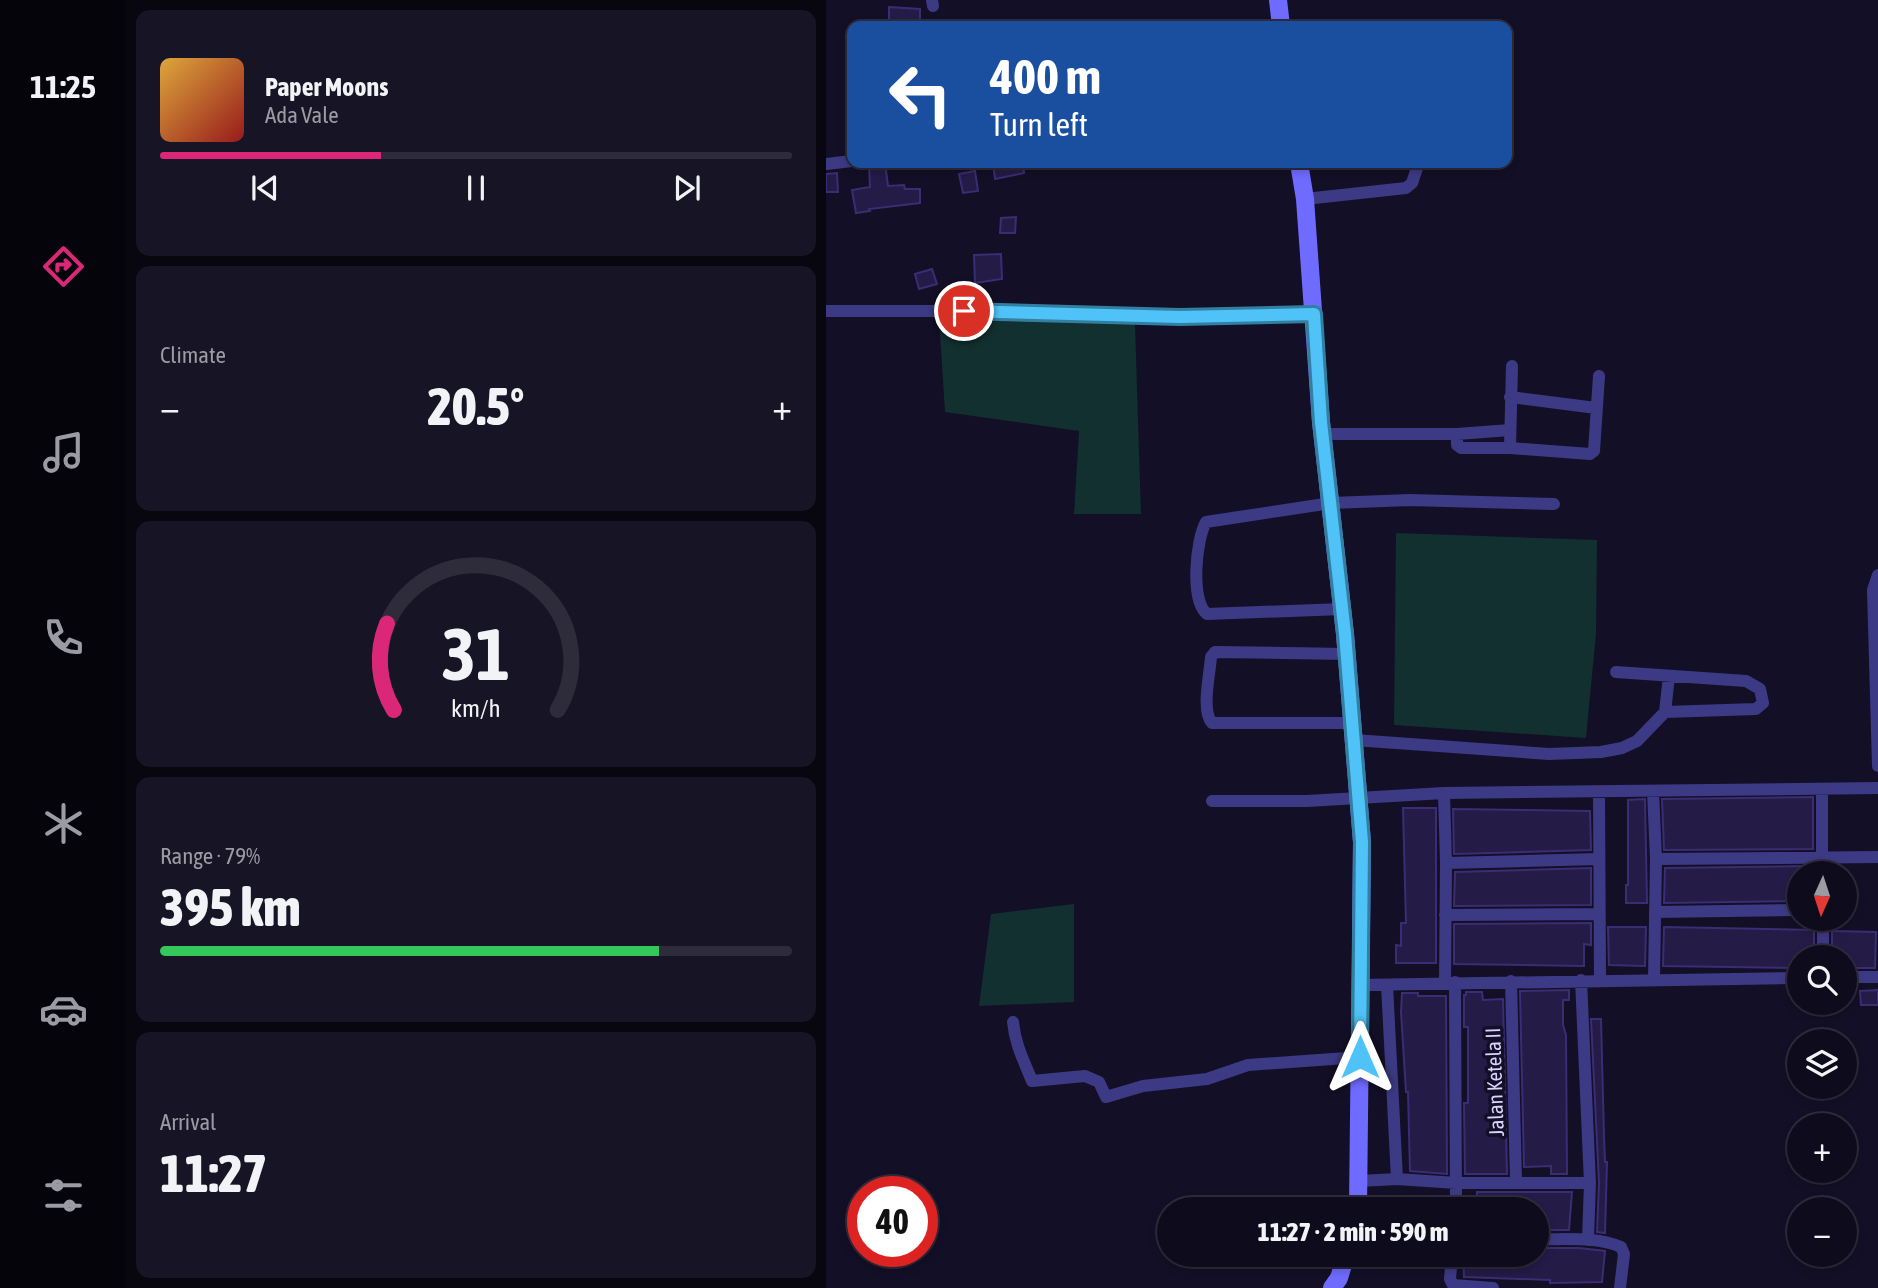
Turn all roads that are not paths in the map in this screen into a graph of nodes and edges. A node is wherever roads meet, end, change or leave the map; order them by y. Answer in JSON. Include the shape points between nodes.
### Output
{"nodes":[{"id":1,"x":1278,"y":0,"type":"edge"},
{"id":2,"x":1280,"y":21,"type":"edge"},
{"id":3,"x":847,"y":162,"type":"edge"},
{"id":4,"x":826,"y":164,"type":"edge"},
{"id":5,"x":1300,"y":168,"type":"edge"},
{"id":6,"x":1417,"y":168,"type":"edge"},
{"id":7,"x":1305,"y":200,"type":"junction"},
{"id":8,"x":826,"y":311,"type":"edge"},
{"id":9,"x":1314,"y":314,"type":"junction"},
{"id":10,"x":1512,"y":366,"type":"dead end"},
{"id":11,"x":1599,"y":376,"type":"dead end"},
{"id":12,"x":1510,"y":397,"type":"junction"},
{"id":13,"x":1596,"y":408,"type":"junction"},
{"id":14,"x":1510,"y":430,"type":"junction"},
{"id":15,"x":1322,"y":434,"type":"junction"},
{"id":16,"x":1458,"y":434,"type":"junction"},
{"id":17,"x":1510,"y":448,"type":"junction"},
{"id":18,"x":1331,"y":503,"type":"junction"},
{"id":19,"x":1554,"y":504,"type":"dead end"},
{"id":20,"x":1878,"y":575,"type":"edge"},
{"id":21,"x":1343,"y":609,"type":"junction"},
{"id":22,"x":1347,"y":654,"type":"junction"},
{"id":23,"x":1616,"y":672,"type":"dead end"},
{"id":24,"x":1669,"y":676,"type":"junction"},
{"id":25,"x":1877,"y":679,"type":"edge"},
{"id":26,"x":1665,"y":712,"type":"junction"},
{"id":27,"x":1353,"y":732,"type":"junction"},
{"id":28,"x":1878,"y":766,"type":"edge"},
{"id":29,"x":1878,"y":788,"type":"edge"},
{"id":30,"x":1822,"y":789,"type":"junction"},
{"id":31,"x":1653,"y":791,"type":"junction"},
{"id":32,"x":1599,"y":792,"type":"junction"},
{"id":33,"x":1444,"y":793,"type":"junction"},
{"id":34,"x":1358,"y":796,"type":"junction"},
{"id":35,"x":1212,"y":801,"type":"dead end"},
{"id":36,"x":1822,"y":857,"type":"junction"},
{"id":37,"x":1878,"y":857,"type":"edge"},
{"id":38,"x":1598,"y":859,"type":"junction"},
{"id":39,"x":1656,"y":859,"type":"junction"},
{"id":40,"x":1822,"y":861,"type":"edge"},
{"id":41,"x":1446,"y":863,"type":"junction"},
{"id":42,"x":1787,"y":910,"type":"edge"},
{"id":43,"x":1655,"y":912,"type":"junction"},
{"id":44,"x":1598,"y":914,"type":"junction"},
{"id":45,"x":1445,"y":915,"type":"junction"},
{"id":46,"x":1857,"y":977,"type":"edge"},
{"id":47,"x":1878,"y":977,"type":"edge"},
{"id":48,"x":1787,"y":978,"type":"edge"},
{"id":49,"x":1600,"y":979,"type":"junction"},
{"id":50,"x":1654,"y":979,"type":"junction"},
{"id":51,"x":1581,"y":980,"type":"junction"},
{"id":52,"x":1511,"y":981,"type":"junction"},
{"id":53,"x":1450,"y":983,"type":"junction"},
{"id":54,"x":1360,"y":985,"type":"junction"},
{"id":55,"x":1387,"y":985,"type":"junction"},
{"id":56,"x":1013,"y":1023,"type":"dead end"},
{"id":57,"x":1360,"y":1057,"type":"junction"},
{"id":58,"x":1397,"y":1179,"type":"junction"},
{"id":59,"x":1359,"y":1181,"type":"junction"},
{"id":60,"x":1516,"y":1181,"type":"junction"},
{"id":61,"x":1457,"y":1183,"type":"junction"},
{"id":62,"x":1590,"y":1183,"type":"junction"},
{"id":63,"x":1358,"y":1197,"type":"edge"},
{"id":64,"x":1456,"y":1197,"type":"edge"},
{"id":65,"x":1549,"y":1239,"type":"edge"},
{"id":66,"x":1588,"y":1240,"type":"junction"},
{"id":67,"x":1342,"y":1267,"type":"edge"},
{"id":68,"x":1451,"y":1267,"type":"edge"},
{"id":69,"x":1332,"y":1288,"type":"edge"},
{"id":70,"x":1493,"y":1288,"type":"edge"},
{"id":71,"x":1620,"y":1288,"type":"edge"}],
"edges":[{"from":1,"to":2,"type":"street"},
{"from":3,"to":4,"type":"street"},
{"from":5,"to":7,"type":"street"},
{"from":6,"to":7,"type":"street","via":[[1406,188]]},
{"from":7,"to":9,"type":"street"},
{"from":8,"to":9,"type":"street","via":[[1180,317]]},
{"from":9,"to":15,"type":"street"},
{"from":10,"to":12,"type":"street"},
{"from":11,"to":13,"type":"street"},
{"from":12,"to":13,"type":"street"},
{"from":12,"to":14,"type":"street"},
{"from":13,"to":17,"type":"street","via":[[1593,453]]},
{"from":14,"to":16,"type":"street"},
{"from":14,"to":17,"type":"street"},
{"from":15,"to":16,"type":"street"},
{"from":15,"to":18,"type":"street"},
{"from":16,"to":17,"type":"street","via":[[1461,448]]},
{"from":18,"to":19,"type":"street"},
{"from":18,"to":21,"type":"street"},
{"from":18,"to":21,"type":"street","via":[[1206,522],[1198,546],[1198,601],[1207,614]]},
{"from":20,"to":25,"type":"street","via":[[1873,590]]},
{"from":21,"to":22,"type":"street"},
{"from":22,"to":27,"type":"street"},
{"from":22,"to":27,"type":"street","via":[[1218,651],[1211,657],[1207,706],[1212,723]]},
{"from":23,"to":24,"type":"street"},
{"from":24,"to":26,"type":"street"},
{"from":24,"to":26,"type":"street","via":[[1746,681],[1760,689],[1763,703],[1756,709]]},
{"from":25,"to":28,"type":"street"},
{"from":26,"to":27,"type":"street","via":[[1637,741],[1601,752],[1549,754]]},
{"from":27,"to":34,"type":"street"},
{"from":29,"to":30,"type":"street"},
{"from":30,"to":31,"type":"street"},
{"from":30,"to":36,"type":"street"},
{"from":31,"to":32,"type":"street"},
{"from":31,"to":39,"type":"street"},
{"from":32,"to":33,"type":"street"},
{"from":32,"to":38,"type":"street"},
{"from":33,"to":34,"type":"street"},
{"from":33,"to":41,"type":"street"},
{"from":34,"to":35,"type":"street"},
{"from":34,"to":54,"type":"street","via":[[1362,842]]},
{"from":36,"to":37,"type":"street"},
{"from":36,"to":39,"type":"street"},
{"from":36,"to":40,"type":"street"},
{"from":38,"to":41,"type":"street"},
{"from":38,"to":44,"type":"street"},
{"from":39,"to":43,"type":"street"},
{"from":41,"to":45,"type":"street"},
{"from":42,"to":43,"type":"street"},
{"from":43,"to":50,"type":"street"},
{"from":44,"to":45,"type":"street"},
{"from":44,"to":49,"type":"street"},
{"from":45,"to":53,"type":"street"},
{"from":46,"to":47,"type":"street"},
{"from":48,"to":50,"type":"street"},
{"from":49,"to":50,"type":"street"},
{"from":49,"to":51,"type":"street"},
{"from":51,"to":52,"type":"street"},
{"from":51,"to":62,"type":"street"},
{"from":52,"to":53,"type":"street"},
{"from":52,"to":60,"type":"street","name":"Jalan Ketela II"},
{"from":53,"to":55,"type":"street"},
{"from":53,"to":61,"type":"street"},
{"from":54,"to":55,"type":"street"},
{"from":54,"to":57,"type":"street"},
{"from":55,"to":58,"type":"street"},
{"from":56,"to":57,"type":"street","via":[[1015,1044],[1032,1081],[1085,1076],[1099,1082],[1106,1097],[1143,1086],[1207,1079],[1248,1065]]},
{"from":57,"to":59,"type":"street"},
{"from":58,"to":59,"type":"street"},
{"from":58,"to":61,"type":"street"},
{"from":59,"to":63,"type":"street"},
{"from":60,"to":61,"type":"street"},
{"from":60,"to":62,"type":"street"},
{"from":61,"to":64,"type":"street"},
{"from":62,"to":66,"type":"street"},
{"from":65,"to":66,"type":"street"},
{"from":66,"to":71,"type":"street","via":[[1621,1247]]},
{"from":67,"to":69,"type":"street"},
{"from":68,"to":70,"type":"street","via":[[1453,1285]]}]}
